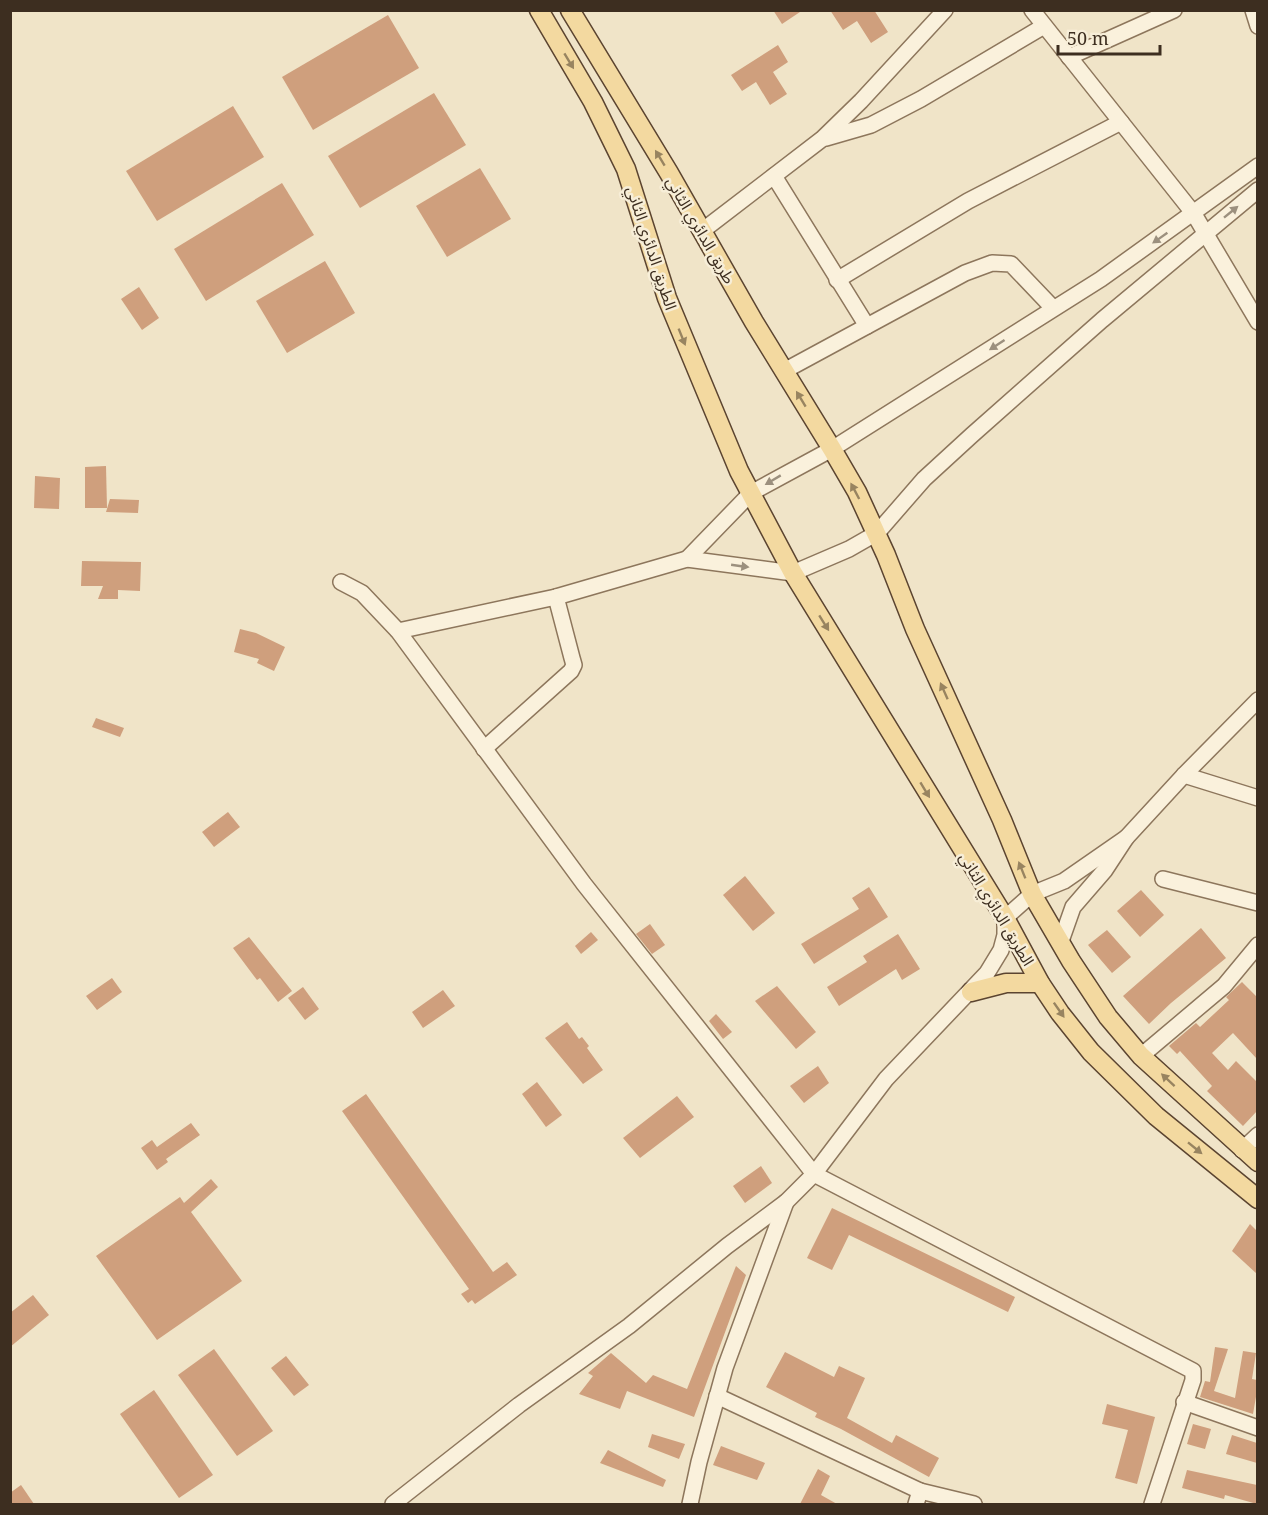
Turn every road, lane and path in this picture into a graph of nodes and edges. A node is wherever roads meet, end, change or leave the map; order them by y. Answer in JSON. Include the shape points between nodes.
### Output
{"nodes":[{"id":1,"x":539,"y":10,"type":"edge"},
{"id":2,"x":570,"y":10,"type":"edge"},
{"id":3,"x":945,"y":10,"type":"edge"},
{"id":4,"x":1032,"y":10,"type":"edge"},
{"id":5,"x":1174,"y":10,"type":"edge"},
{"id":6,"x":1252,"y":10,"type":"edge"},
{"id":7,"x":1044,"y":26,"type":"junction"},
{"id":8,"x":1257,"y":26,"type":"edge"},
{"id":9,"x":1069,"y":57,"type":"junction"},
{"id":10,"x":1121,"y":122,"type":"junction"},
{"id":11,"x":822,"y":140,"type":"junction"},
{"id":12,"x":1257,"y":166,"type":"edge"},
{"id":13,"x":774,"y":176,"type":"junction"},
{"id":14,"x":1257,"y":190,"type":"edge"},
{"id":15,"x":1194,"y":214,"type":"junction"},
{"id":16,"x":702,"y":231,"type":"junction"},
{"id":17,"x":1204,"y":233,"type":"junction"},
{"id":18,"x":837,"y":280,"type":"junction"},
{"id":19,"x":1053,"y":308,"type":"junction"},
{"id":20,"x":1257,"y":322,"type":"edge"},
{"id":21,"x":867,"y":326,"type":"junction"},
{"id":22,"x":784,"y":370,"type":"junction"},
{"id":23,"x":832,"y":449,"type":"junction"},
{"id":24,"x":751,"y":493,"type":"junction"},
{"id":25,"x":877,"y":533,"type":"junction"},
{"id":26,"x":687,"y":560,"type":"junction"},
{"id":27,"x":793,"y":573,"type":"junction"},
{"id":28,"x":341,"y":582,"type":"dead end"},
{"id":29,"x":556,"y":597,"type":"junction"},
{"id":30,"x":398,"y":631,"type":"junction"},
{"id":31,"x":1257,"y":700,"type":"edge"},
{"id":32,"x":484,"y":749,"type":"junction"},
{"id":33,"x":1184,"y":775,"type":"junction"},
{"id":34,"x":1257,"y":798,"type":"edge"},
{"id":35,"x":1126,"y":838,"type":"junction"},
{"id":36,"x":1163,"y":879,"type":"dead end"},
{"id":37,"x":1032,"y":894,"type":"junction"},
{"id":38,"x":1257,"y":903,"type":"edge"},
{"id":39,"x":1005,"y":918,"type":"junction"},
{"id":40,"x":1061,"y":941,"type":"junction"},
{"id":41,"x":1256,"y":950,"type":"edge"},
{"id":42,"x":1040,"y":983,"type":"junction"},
{"id":43,"x":970,"y":992,"type":"junction"},
{"id":44,"x":1141,"y":1056,"type":"junction"},
{"id":45,"x":1257,"y":1135,"type":"edge"},
{"id":46,"x":1242,"y":1150,"type":"junction"},
{"id":47,"x":1257,"y":1162,"type":"edge"},
{"id":48,"x":814,"y":1174,"type":"junction"},
{"id":49,"x":1257,"y":1199,"type":"edge"},
{"id":50,"x":786,"y":1202,"type":"junction"},
{"id":51,"x":717,"y":1396,"type":"junction"},
{"id":52,"x":1184,"y":1402,"type":"junction"},
{"id":53,"x":1257,"y":1428,"type":"edge"},
{"id":54,"x":918,"y":1498,"type":"edge"},
{"id":55,"x":393,"y":1504,"type":"edge"},
{"id":56,"x":690,"y":1504,"type":"edge"},
{"id":57,"x":974,"y":1504,"type":"edge"},
{"id":58,"x":1152,"y":1504,"type":"edge"}],
"edges":[{"from":1,"to":24,"type":"main road","name":"الطريق الدائري الثاني","one_way":true,"via":[[593,102],[626,169],[670,307]]},
{"from":16,"to":2,"type":"main road","name":"طريق الدائري الثاني","one_way":true},
{"from":3,"to":11,"type":"street"},
{"from":4,"to":7,"type":"street"},
{"from":5,"to":9,"type":"street"},
{"from":6,"to":8,"type":"street"},
{"from":7,"to":9,"type":"street"},
{"from":7,"to":11,"type":"street","via":[[871,125]]},
{"from":9,"to":10,"type":"street"},
{"from":10,"to":15,"type":"street"},
{"from":10,"to":18,"type":"street","via":[[968,201]]},
{"from":11,"to":13,"type":"street"},
{"from":12,"to":15,"type":"street"},
{"from":13,"to":16,"type":"street"},
{"from":13,"to":18,"type":"street"},
{"from":17,"to":14,"type":"street","one_way":true},
{"from":15,"to":17,"type":"street"},
{"from":15,"to":19,"type":"street","one_way":true},
{"from":16,"to":22,"type":"main road","name":"طريق الدائري الثاني"},
{"from":17,"to":20,"type":"street"},
{"from":17,"to":25,"type":"street","via":[[924,479]]},
{"from":18,"to":21,"type":"street"},
{"from":19,"to":21,"type":"street","via":[[1011,264],[992,263],[965,273]]},
{"from":19,"to":23,"type":"street","one_way":true},
{"from":21,"to":22,"type":"street"},
{"from":23,"to":22,"type":"main road","name":"طريق الدائري الثاني","one_way":true},
{"from":23,"to":24,"type":"street","one_way":true},
{"from":25,"to":23,"type":"main road","name":"طريق الدائري الثاني","one_way":true},
{"from":24,"to":26,"type":"street"},
{"from":24,"to":27,"type":"main road","name":"الطريق الدائري الثاني"},
{"from":25,"to":27,"type":"street","via":[[833,558]]},
{"from":37,"to":25,"type":"main road","one_way":true},
{"from":26,"to":27,"type":"street","one_way":true},
{"from":26,"to":29,"type":"street"},
{"from":27,"to":39,"type":"main road","name":"الطريق الدائري الثاني","one_way":true},
{"from":28,"to":30,"type":"street","via":[[362,593]]},
{"from":29,"to":30,"type":"street"},
{"from":29,"to":32,"type":"street","via":[[574,665]]},
{"from":30,"to":32,"type":"street"},
{"from":31,"to":33,"type":"street"},
{"from":32,"to":48,"type":"street","via":[[584,884]]},
{"from":33,"to":34,"type":"street"},
{"from":33,"to":35,"type":"street"},
{"from":35,"to":37,"type":"street","via":[[1064,880]]},
{"from":35,"to":40,"type":"street","via":[[1073,907]]},
{"from":36,"to":38,"type":"street"},
{"from":37,"to":39,"type":"street"},
{"from":37,"to":40,"type":"main road"},
{"from":39,"to":42,"type":"main road","name":"الطريق الدائري الثاني"},
{"from":39,"to":43,"type":"street","via":[[1005,935],[995,962]]},
{"from":40,"to":44,"type":"main road","via":[[1087,987]]},
{"from":41,"to":44,"type":"street","via":[[1224,986]]},
{"from":42,"to":43,"type":"main road","via":[[1006,983]]},
{"from":42,"to":49,"type":"main road","name":"الطريق الدائري الثاني","one_way":true,"via":[[1091,1052],[1147,1108]]},
{"from":43,"to":48,"type":"street","via":[[886,1078]]},
{"from":46,"to":44,"type":"main road","one_way":true},
{"from":45,"to":46,"type":"street"},
{"from":46,"to":47,"type":"main road"},
{"from":48,"to":50,"type":"street"},
{"from":48,"to":52,"type":"street","via":[[1190,1369],[1194,1372],[1193,1380]]},
{"from":50,"to":51,"type":"street"},
{"from":50,"to":55,"type":"street"},
{"from":51,"to":54,"type":"street"},
{"from":51,"to":56,"type":"street"},
{"from":52,"to":53,"type":"street"},
{"from":52,"to":58,"type":"street"},
{"from":54,"to":57,"type":"street"}]}
